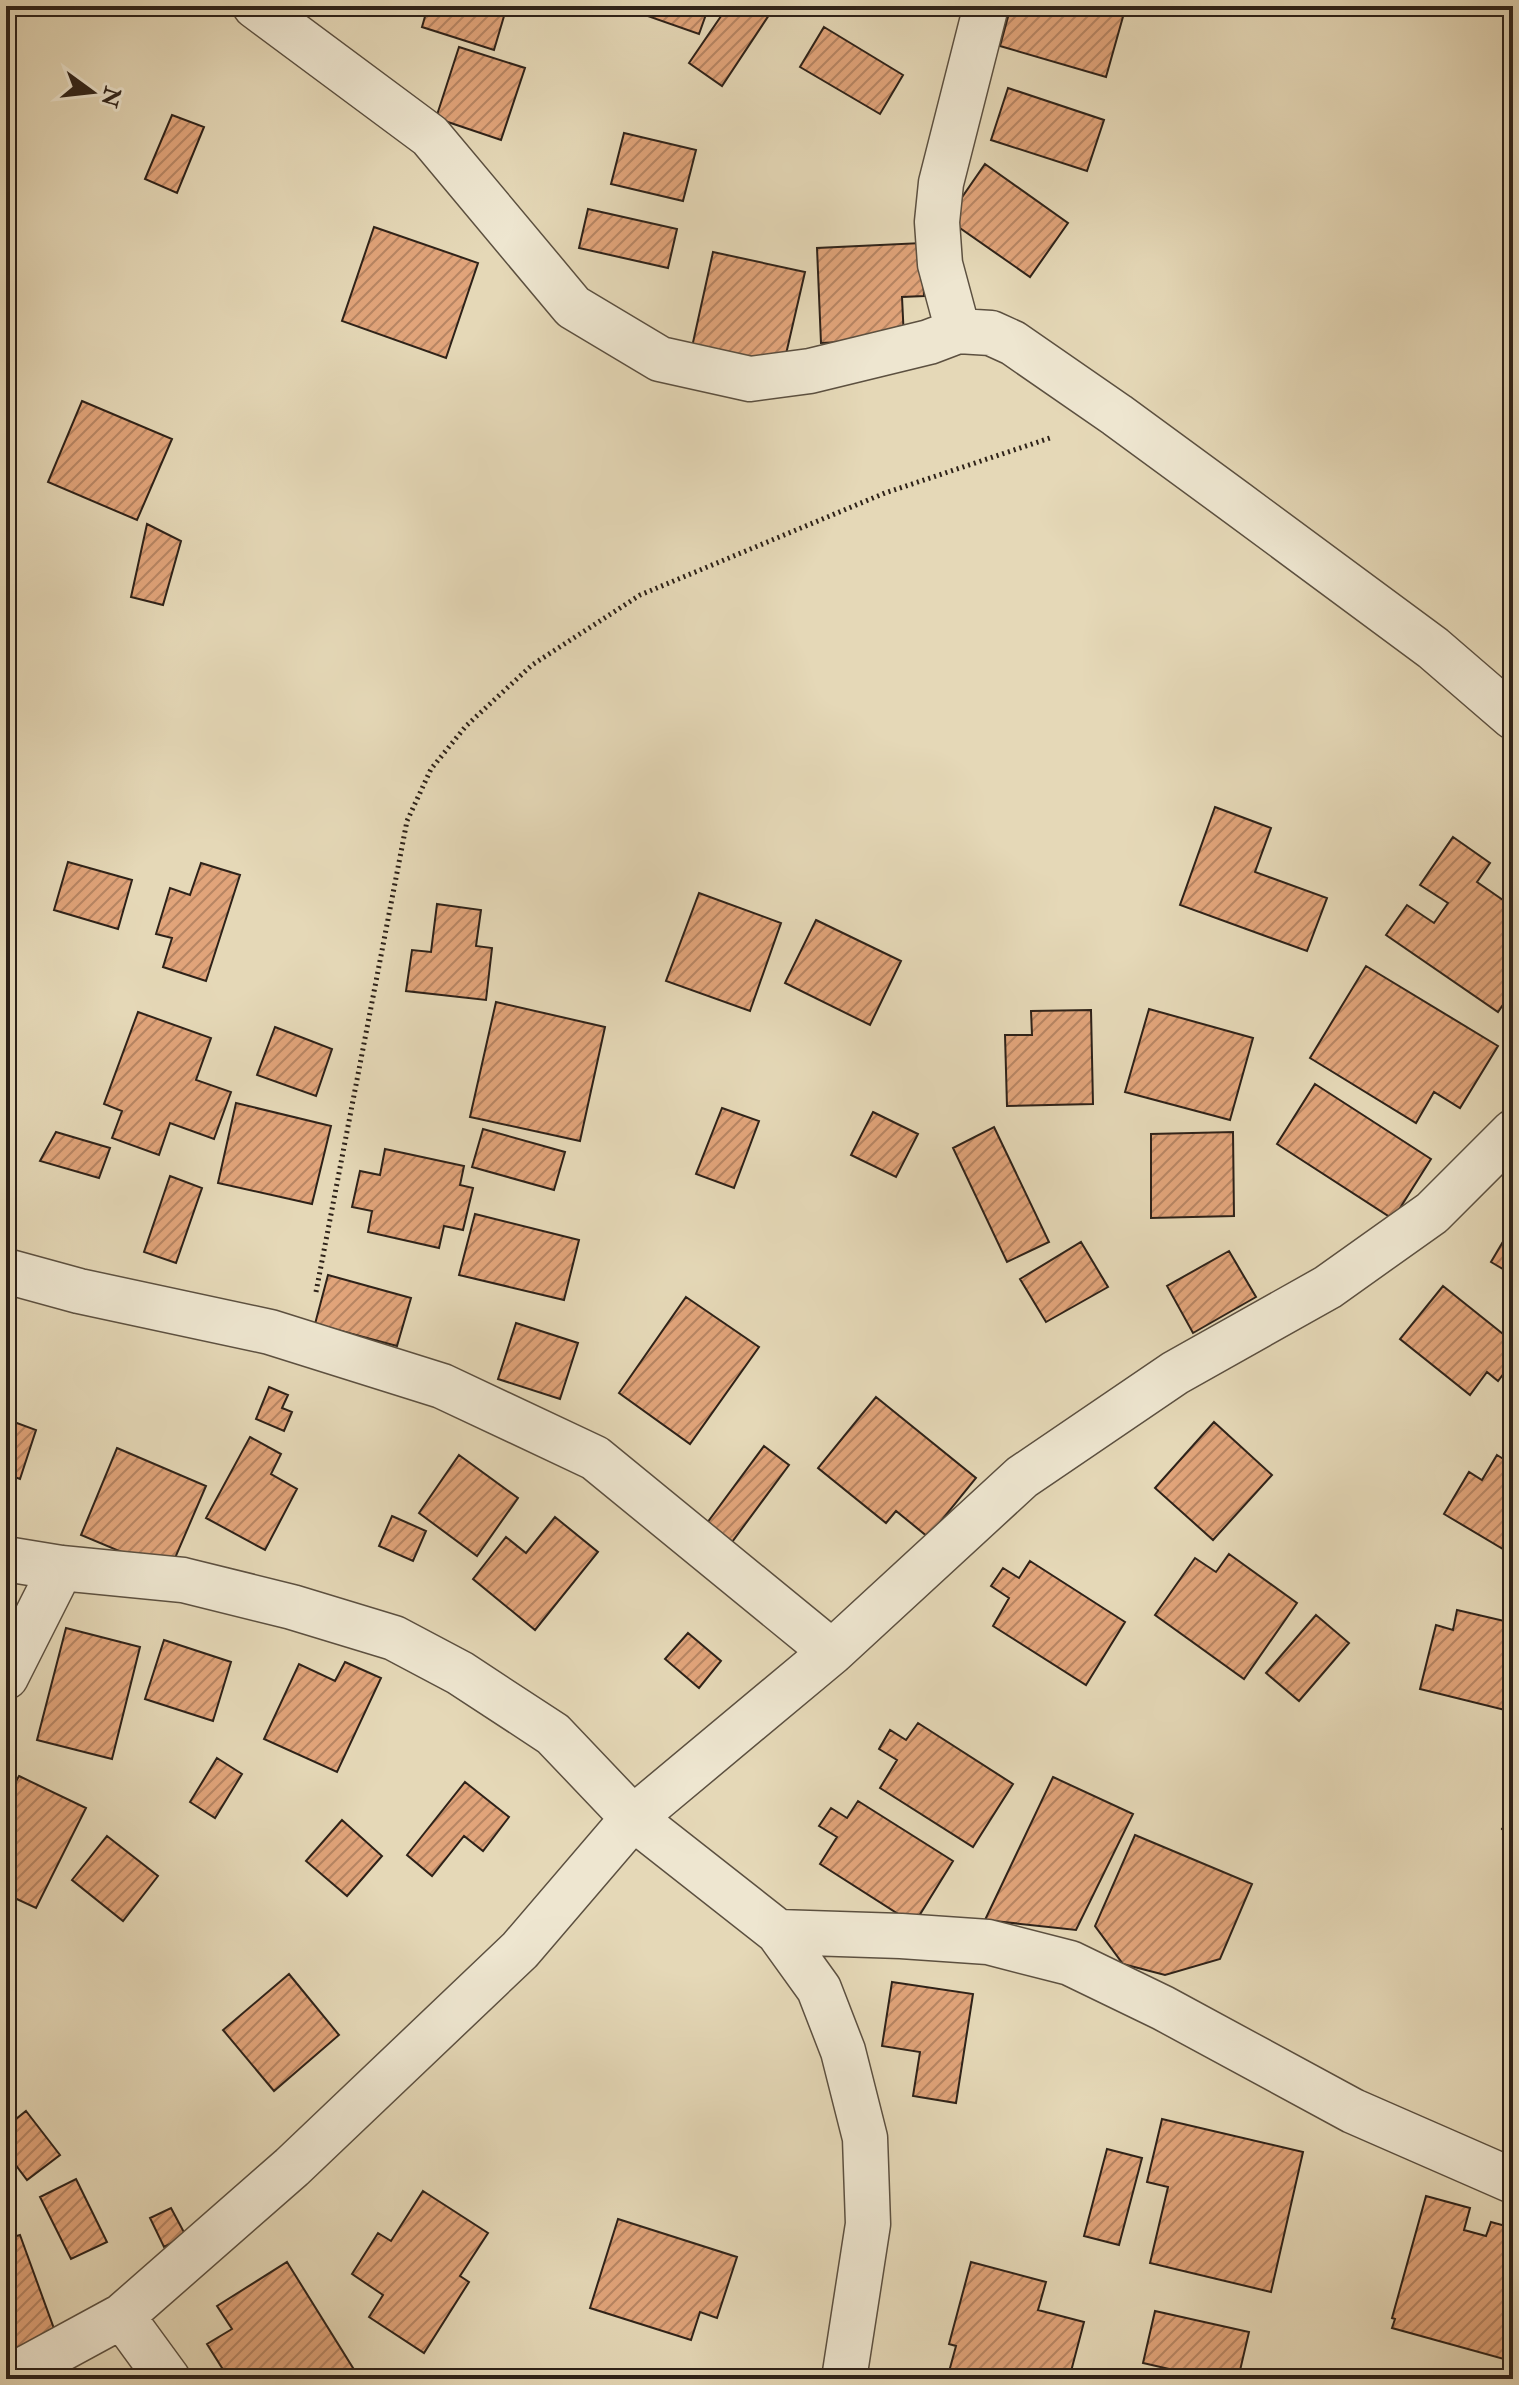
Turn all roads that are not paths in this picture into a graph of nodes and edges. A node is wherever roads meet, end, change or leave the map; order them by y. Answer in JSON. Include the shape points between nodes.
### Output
{"nodes":[{"id":1,"x":255,"y":6,"type":"edge"},
{"id":2,"x":986,"y":6,"type":"edge"},
{"id":3,"x":958,"y":331,"type":"junction"},
{"id":4,"x":1513,"y":717,"type":"edge"},
{"id":5,"x":1513,"y":1132,"type":"edge"},
{"id":6,"x":6,"y":1271,"type":"edge"},
{"id":7,"x":6,"y":1559,"type":"edge"},
{"id":8,"x":61,"y":1568,"type":"junction"},
{"id":9,"x":832,"y":1652,"type":"junction"},
{"id":10,"x":6,"y":1677,"type":"edge"},
{"id":11,"x":633,"y":1818,"type":"junction"},
{"id":12,"x":778,"y":1932,"type":"junction"},
{"id":13,"x":1513,"y":2181,"type":"edge"},
{"id":14,"x":122,"y":2316,"type":"junction"},
{"id":15,"x":6,"y":2379,"type":"edge"},
{"id":16,"x":168,"y":2379,"type":"edge"},
{"id":17,"x":844,"y":2379,"type":"edge"}],
"edges":[{"from":1,"to":3,"type":"street","via":[[430,136],[573,307],[660,359],[750,379],[810,371]]},
{"from":2,"to":3,"type":"street","via":[[941,183],[937,222],[940,264]]},
{"from":3,"to":4,"type":"street","via":[[991,333],[1013,343],[1117,415],[1433,648]]},
{"from":5,"to":9,"type":"street","via":[[1432,1213],[1328,1287],[1175,1373],[1022,1477]]},
{"from":6,"to":9,"type":"street","via":[[270,1332],[442,1386],[595,1458]]},
{"from":7,"to":8,"type":"street"},
{"from":8,"to":10,"type":"street"},
{"from":8,"to":11,"type":"street","via":[[183,1580],[394,1638],[460,1673],[553,1734]]},
{"from":9,"to":11,"type":"street"},
{"from":11,"to":12,"type":"street"},
{"from":11,"to":14,"type":"street","via":[[520,1950],[292,2167]]},
{"from":12,"to":13,"type":"street","via":[[988,1942],[1070,1963],[1353,2111]]},
{"from":12,"to":17,"type":"street","via":[[819,1989],[843,2051],[865,2138],[868,2224]]},
{"from":14,"to":15,"type":"street"},
{"from":14,"to":16,"type":"street"}]}
